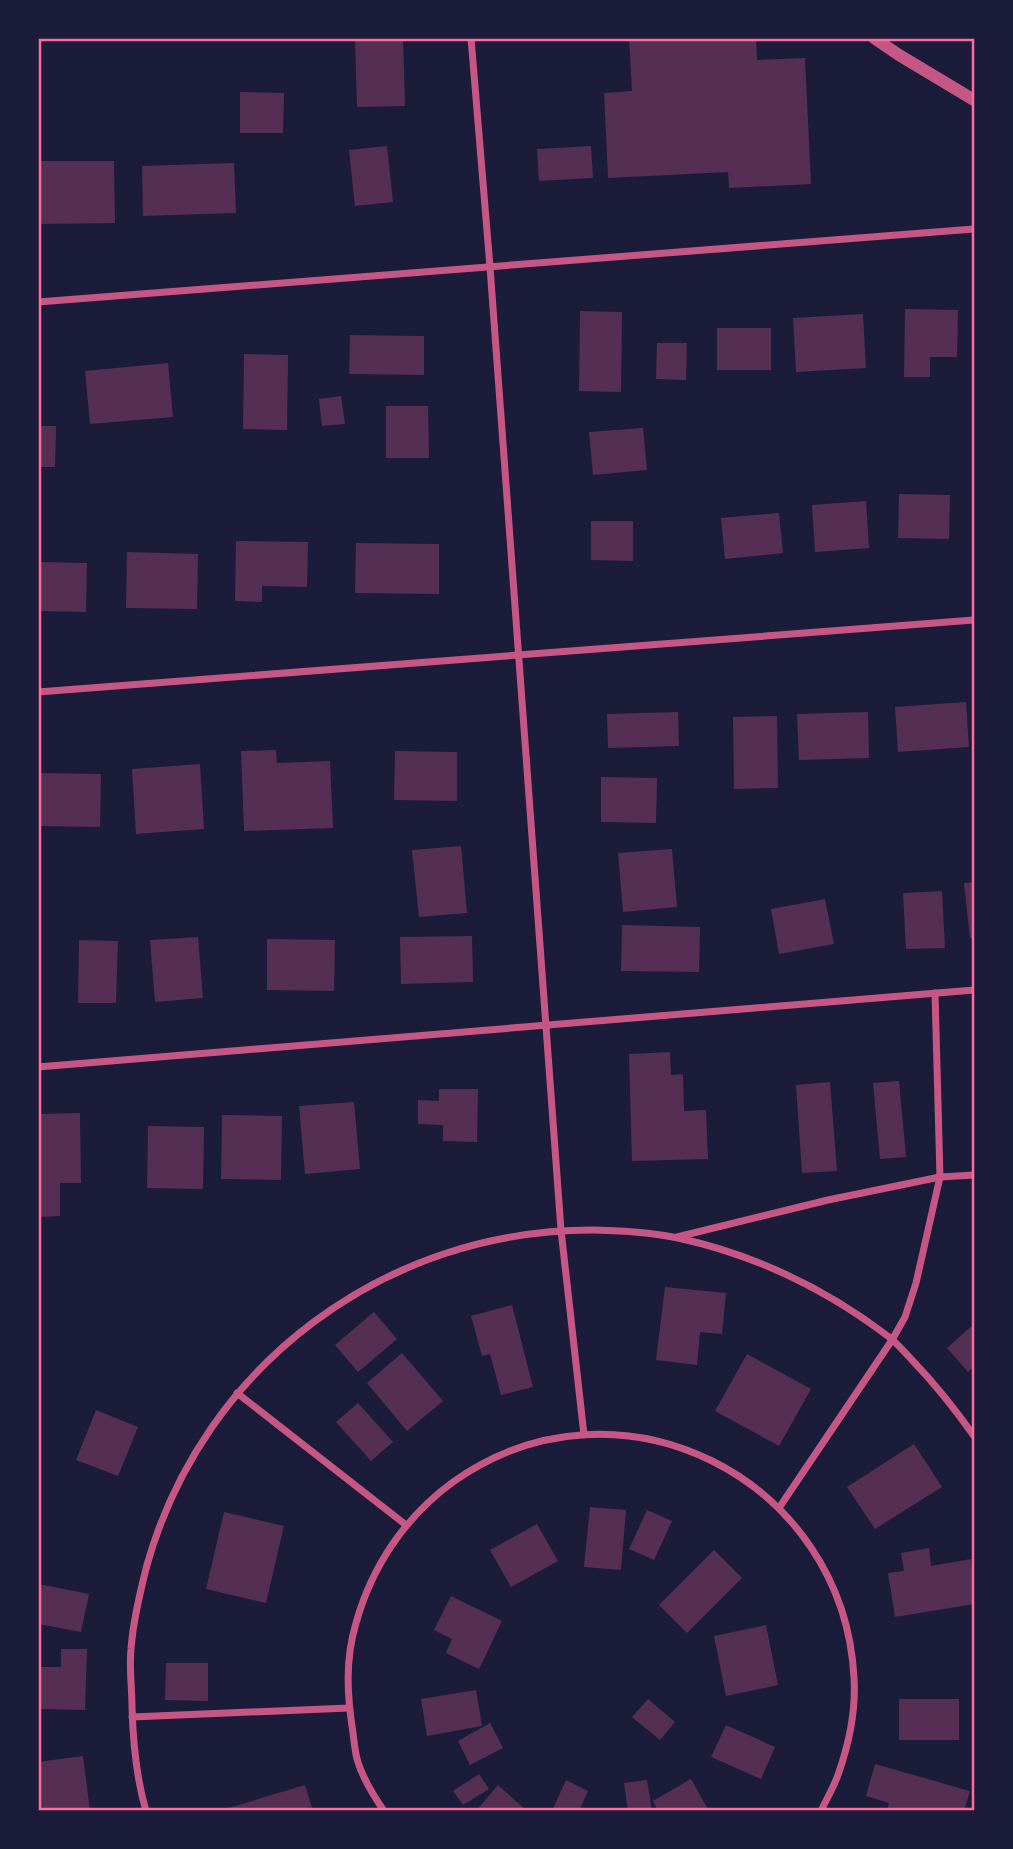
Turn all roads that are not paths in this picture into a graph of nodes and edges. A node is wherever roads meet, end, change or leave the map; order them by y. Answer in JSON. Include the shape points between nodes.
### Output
{"nodes":[{"id":1,"x":471,"y":38,"type":"edge"},
{"id":2,"x":874,"y":38,"type":"edge"},
{"id":3,"x":975,"y":100,"type":"edge"},
{"id":4,"x":975,"y":229,"type":"edge"},
{"id":5,"x":490,"y":267,"type":"junction"},
{"id":6,"x":38,"y":302,"type":"edge"},
{"id":7,"x":975,"y":620,"type":"edge"},
{"id":8,"x":519,"y":655,"type":"junction"},
{"id":9,"x":38,"y":692,"type":"edge"},
{"id":10,"x":975,"y":990,"type":"edge"},
{"id":11,"x":935,"y":993,"type":"junction"},
{"id":12,"x":547,"y":1026,"type":"junction"},
{"id":13,"x":38,"y":1067,"type":"edge"},
{"id":14,"x":975,"y":1175,"type":"edge"},
{"id":15,"x":940,"y":1177,"type":"junction"},
{"id":16,"x":561,"y":1230,"type":"junction"},
{"id":17,"x":675,"y":1237,"type":"junction"},
{"id":18,"x":892,"y":1340,"type":"junction"},
{"id":19,"x":237,"y":1393,"type":"junction"},
{"id":20,"x":584,"y":1435,"type":"junction"},
{"id":21,"x":975,"y":1436,"type":"edge"},
{"id":22,"x":779,"y":1508,"type":"junction"},
{"id":23,"x":406,"y":1525,"type":"junction"},
{"id":24,"x":349,"y":1708,"type":"junction"},
{"id":25,"x":132,"y":1717,"type":"junction"},
{"id":26,"x":146,"y":1811,"type":"edge"},
{"id":27,"x":384,"y":1811,"type":"edge"},
{"id":28,"x":821,"y":1811,"type":"edge"}],
"edges":[{"from":1,"to":5,"type":"street"},
{"from":2,"to":3,"type":"street"},
{"from":4,"to":5,"type":"street"},
{"from":5,"to":6,"type":"street"},
{"from":5,"to":8,"type":"street"},
{"from":7,"to":8,"type":"street"},
{"from":8,"to":9,"type":"street"},
{"from":8,"to":12,"type":"street"},
{"from":10,"to":11,"type":"street"},
{"from":11,"to":12,"type":"street"},
{"from":11,"to":15,"type":"street"},
{"from":12,"to":13,"type":"street"},
{"from":12,"to":16,"type":"street"},
{"from":14,"to":15,"type":"street"},
{"from":15,"to":17,"type":"street"},
{"from":15,"to":18,"type":"street","via":[[916,1283]]},
{"from":16,"to":17,"type":"street"},
{"from":16,"to":19,"type":"street","via":[[457,1250],[371,1285],[315,1320]]},
{"from":16,"to":20,"type":"street"},
{"from":17,"to":18,"type":"street","via":[[763,1263],[845,1306]]},
{"from":18,"to":21,"type":"street"},
{"from":18,"to":22,"type":"street"},
{"from":19,"to":23,"type":"street"},
{"from":19,"to":25,"type":"street","via":[[176,1487],[154,1539],[139,1594],[131,1650]]},
{"from":20,"to":22,"type":"street","via":[[620,1435],[690,1450],[722,1465]]},
{"from":20,"to":23,"type":"street","via":[[543,1441],[480,1465],[435,1495]]},
{"from":22,"to":28,"type":"street","via":[[810,1545],[833,1586],[848,1632],[854,1679],[851,1727],[839,1773]]},
{"from":23,"to":24,"type":"street","via":[[382,1558],[364,1595],[352,1636]]},
{"from":24,"to":25,"type":"street"},
{"from":24,"to":27,"type":"street","via":[[357,1759]]},
{"from":25,"to":26,"type":"street","via":[[133,1752]]}]}
